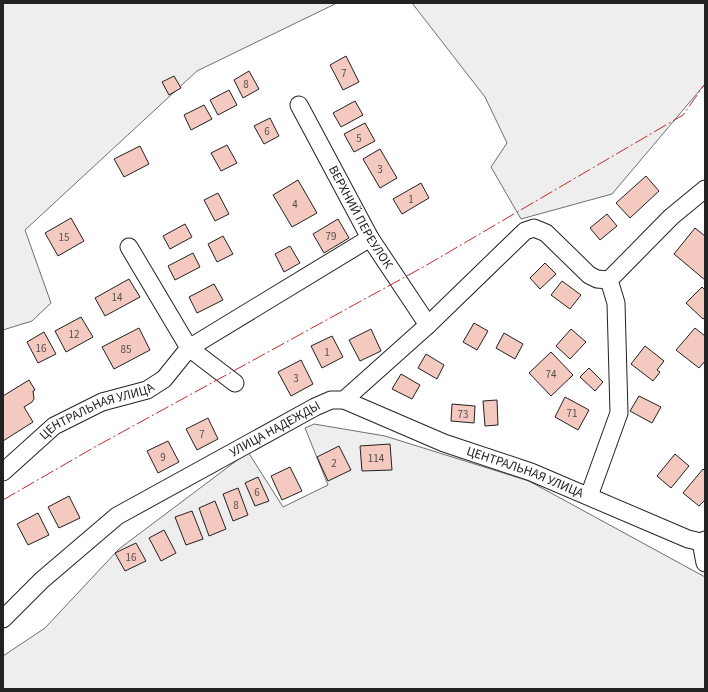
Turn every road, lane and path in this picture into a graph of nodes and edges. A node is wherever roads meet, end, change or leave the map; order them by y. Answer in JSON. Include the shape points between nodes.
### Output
{"nodes":[{"id":1,"x":299,"y":105,"type":"dead end"},
{"id":2,"x":705,"y":189,"type":"edge"},
{"id":3,"x":370,"y":238,"type":"junction"},
{"id":4,"x":129,"y":247,"type":"dead end"},
{"id":5,"x":608,"y":280,"type":"junction"},
{"id":6,"x":428,"y":325,"type":"junction"},
{"id":7,"x":189,"y":348,"type":"junction"},
{"id":8,"x":235,"y":383,"type":"dead end"},
{"id":9,"x":344,"y":400,"type":"junction"},
{"id":10,"x":3,"y":472,"type":"edge"},
{"id":11,"x":590,"y":496,"type":"junction"},
{"id":12,"x":703,"y":541,"type":"edge"},
{"id":13,"x":705,"y":563,"type":"edge"},
{"id":14,"x":3,"y":619,"type":"edge"}],
"edges":[{"from":1,"to":3,"type":"street","name":"ВЕРХНИЙ ПЕРЕУЛОК"},
{"from":2,"to":5,"type":"street","via":[[671,217]]},
{"from":3,"to":6,"type":"street","name":"ВЕРХНИЙ ПЕРЕУЛОК"},
{"from":3,"to":7,"type":"street"},
{"from":4,"to":7,"type":"street"},
{"from":5,"to":6,"type":"street","via":[[590,275],[546,233],[534,228],[525,231]]},
{"from":5,"to":11,"type":"street","via":[[616,303],[619,413]]},
{"from":6,"to":9,"type":"street"},
{"from":7,"to":8,"type":"street"},
{"from":7,"to":10,"type":"street","name":"ЦЕНТРАЛЬНАЯ УЛИЦА","via":[[164,380],[147,390],[102,402],[54,426]]},
{"from":9,"to":11,"type":"street","name":"ЦЕНТРАЛЬНАЯ УЛИЦА","via":[[444,443],[531,472]]},
{"from":9,"to":14,"type":"street","name":"УЛИЦА НАДЕЖДЫ","via":[[331,400],[315,407],[117,516],[42,580]]},
{"from":11,"to":12,"type":"street","name":"ЦЕНТРАЛЬНАЯ УЛИЦА","via":[[688,539]]},
{"from":12,"to":13,"type":"street"}]}
